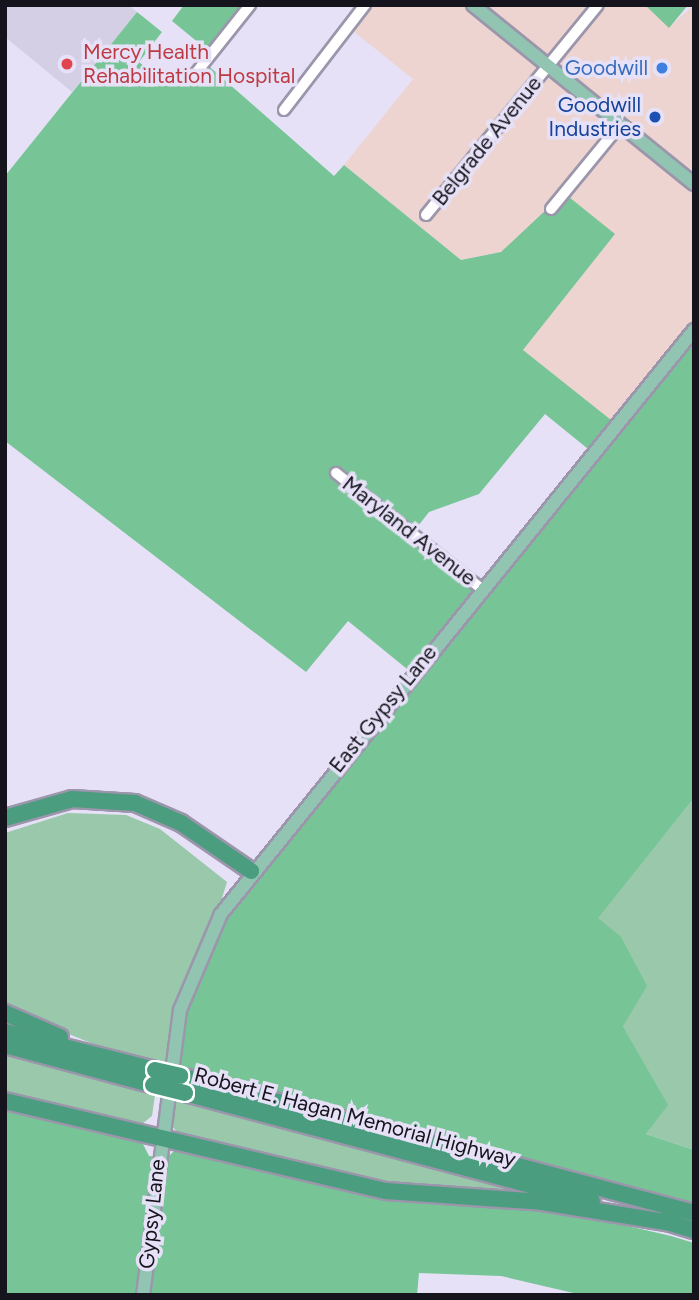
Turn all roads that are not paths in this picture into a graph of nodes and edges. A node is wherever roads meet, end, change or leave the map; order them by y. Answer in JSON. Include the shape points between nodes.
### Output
{"nodes":[{"id":1,"x":250,"y":5,"type":"edge"},
{"id":2,"x":365,"y":5,"type":"edge"},
{"id":3,"x":473,"y":5,"type":"edge"},
{"id":4,"x":598,"y":5,"type":"edge"},
{"id":5,"x":548,"y":66,"type":"junction"},
{"id":6,"x":196,"y":72,"type":"dead end"},
{"id":7,"x":284,"y":110,"type":"dead end"},
{"id":8,"x":620,"y":125,"type":"junction"},
{"id":9,"x":694,"y":184,"type":"edge"},
{"id":10,"x":551,"y":209,"type":"dead end"},
{"id":11,"x":426,"y":215,"type":"dead end"},
{"id":12,"x":694,"y":330,"type":"edge"},
{"id":13,"x":336,"y":473,"type":"dead end"},
{"id":14,"x":482,"y":589,"type":"junction"},
{"id":15,"x":5,"y":818,"type":"edge"},
{"id":16,"x":5,"y":827,"type":"edge"},
{"id":17,"x":248,"y":875,"type":"junction"},
{"id":18,"x":5,"y":1013,"type":"edge"},
{"id":19,"x":5,"y":1032,"type":"edge"},
{"id":20,"x":5,"y":1045,"type":"edge"},
{"id":21,"x":97,"y":1055,"type":"junction"},
{"id":22,"x":154,"y":1077,"type":"junction"},
{"id":23,"x":5,"y":1101,"type":"edge"},
{"id":24,"x":160,"y":1133,"type":"junction"},
{"id":25,"x":694,"y":1213,"type":"edge"},
{"id":26,"x":672,"y":1223,"type":"junction"},
{"id":27,"x":694,"y":1230,"type":"edge"},
{"id":28,"x":143,"y":1295,"type":"edge"}],
"edges":[{"from":1,"to":6,"type":"street"},
{"from":2,"to":7,"type":"street"},
{"from":3,"to":5,"type":"main road"},
{"from":4,"to":5,"type":"street","name":"Belgrade Avenue"},
{"from":5,"to":8,"type":"main road"},
{"from":5,"to":11,"type":"street","name":"Belgrade Avenue"},
{"from":8,"to":9,"type":"main road"},
{"from":8,"to":10,"type":"street"},
{"from":12,"to":14,"type":"main road","name":"East Gypsy Lane"},
{"from":13,"to":14,"type":"street","name":"Maryland Avenue"},
{"from":14,"to":17,"type":"main road","name":"East Gypsy Lane"},
{"from":15,"to":17,"type":"highway","via":[[72,799],[135,803],[181,823]]},
{"from":16,"to":17,"type":"highway","via":[[51,811],[118,808],[179,831]]},
{"from":17,"to":24,"type":"main road","name":"East Gypsy Lane","via":[[200,955],[180,1010]]},
{"from":18,"to":21,"type":"highway"},
{"from":19,"to":21,"type":"highway","name":"Robert E. Hagan Memorial Highway"},
{"from":20,"to":22,"type":"highway","name":"Robert E. Hagan Memorial Highway"},
{"from":21,"to":22,"type":"highway","name":"Robert E. Hagan Memorial Highway"},
{"from":22,"to":25,"type":"highway","name":"Robert E. Hagan Memorial Highway","bridge":true,"via":[[180,1076]]},
{"from":22,"to":26,"type":"highway","name":"Robert E. Hagan Memorial Highway","bridge":true,"via":[[185,1093]]},
{"from":23,"to":24,"type":"highway"},
{"from":24,"to":26,"type":"highway","via":[[386,1191],[542,1202]]},
{"from":24,"to":28,"type":"main road","name":"Gypsy Lane"},
{"from":26,"to":27,"type":"highway","name":"Robert E. Hagan Memorial Highway"}]}
